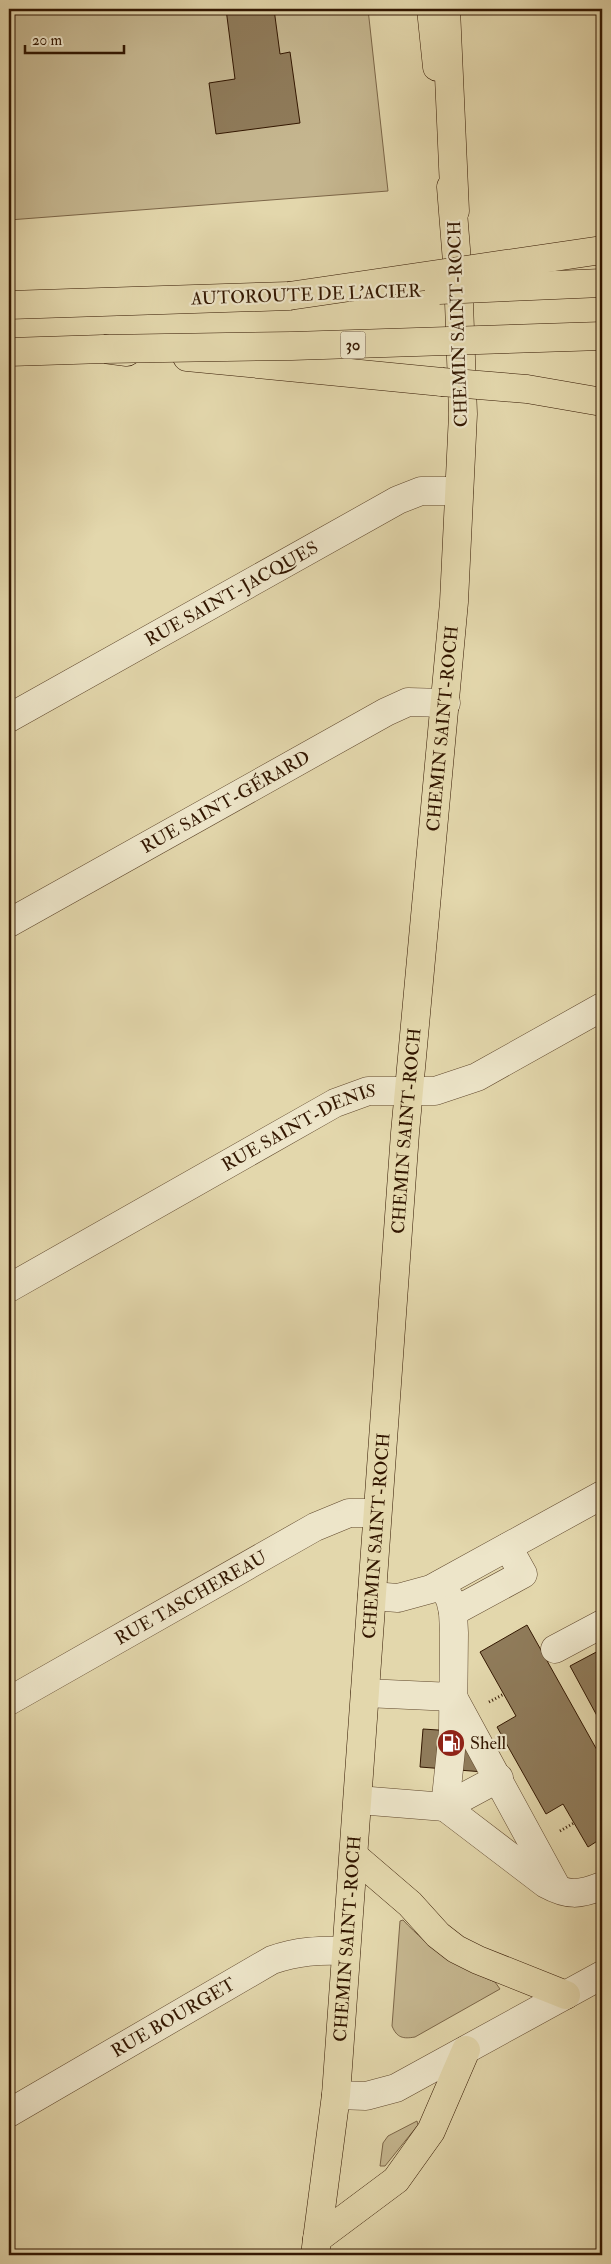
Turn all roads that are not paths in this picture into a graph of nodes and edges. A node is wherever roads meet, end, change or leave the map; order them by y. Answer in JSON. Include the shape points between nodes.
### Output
{"nodes":[{"id":1,"x":431,"y":9,"type":"edge"},
{"id":2,"x":446,"y":9,"type":"edge"},
{"id":3,"x":454,"y":211,"type":"junction"},
{"id":4,"x":602,"y":250,"type":"edge"},
{"id":5,"x":602,"y":283,"type":"edge"},
{"id":6,"x":289,"y":296,"type":"junction"},
{"id":7,"x":9,"y":305,"type":"edge"},
{"id":8,"x":602,"y":336,"type":"edge"},
{"id":9,"x":104,"y":349,"type":"junction"},
{"id":10,"x":9,"y":352,"type":"edge"},
{"id":11,"x":602,"y":402,"type":"edge"},
{"id":12,"x":459,"y":491,"type":"junction"},
{"id":13,"x":446,"y":703,"type":"junction"},
{"id":14,"x":9,"y":718,"type":"edge"},
{"id":15,"x":9,"y":923,"type":"edge"},
{"id":16,"x":602,"y":1007,"type":"edge"},
{"id":17,"x":410,"y":1090,"type":"junction"},
{"id":18,"x":9,"y":1288,"type":"edge"},
{"id":19,"x":602,"y":1495,"type":"edge"},
{"id":20,"x":378,"y":1513,"type":"junction"},
{"id":21,"x":508,"y":1547,"type":"junction"},
{"id":22,"x":441,"y":1584,"type":"junction"},
{"id":23,"x":372,"y":1596,"type":"junction"},
{"id":24,"x":453,"y":1612,"type":"junction"},
{"id":25,"x":602,"y":1624,"type":"edge"},
{"id":26,"x":555,"y":1648,"type":"dead end"},
{"id":27,"x":365,"y":1693,"type":"junction"},
{"id":28,"x":453,"y":1697,"type":"junction"},
{"id":29,"x":9,"y":1701,"type":"edge"},
{"id":30,"x":499,"y":1778,"type":"junction"},
{"id":31,"x":358,"y":1800,"type":"junction"},
{"id":32,"x":445,"y":1807,"type":"junction"},
{"id":33,"x":354,"y":1856,"type":"junction"},
{"id":34,"x":602,"y":1886,"type":"edge"},
{"id":35,"x":559,"y":1891,"type":"junction"},
{"id":36,"x":346,"y":1951,"type":"junction"},
{"id":37,"x":602,"y":1975,"type":"edge"},
{"id":38,"x":566,"y":1995,"type":"junction"},
{"id":39,"x":466,"y":2050,"type":"junction"},
{"id":40,"x":336,"y":2095,"type":"junction"},
{"id":41,"x":9,"y":2113,"type":"edge"},
{"id":42,"x":316,"y":2247,"type":"edge"}],
"edges":[{"from":1,"to":3,"type":"main road","name":"CHEMIN SAINT-ROCH"},
{"from":2,"to":3,"type":"main road"},
{"from":3,"to":12,"type":"main road","name":"CHEMIN SAINT-ROCH","via":[[463,414]]},
{"from":4,"to":6,"type":"main road","bridge":true},
{"from":5,"to":6,"type":"main road","name":"AUTOROUTE DE L'ACIER","bridge":true},
{"from":6,"to":7,"type":"main road","name":"AUTOROUTE DE L'ACIER"},
{"from":8,"to":9,"type":"main road","number":"30","bridge":true},
{"from":9,"to":10,"type":"main road","number":"30"},
{"from":9,"to":11,"type":"main road","bridge":true,"via":[[490,385]]},
{"from":12,"to":13,"type":"main road","name":"CHEMIN SAINT-ROCH"},
{"from":12,"to":14,"type":"street","name":"RUE SAINT-JACQUES","via":[[421,491],[398,500]]},
{"from":13,"to":15,"type":"street","name":"RUE SAINT-GÉRARD","via":[[408,702],[386,712]]},
{"from":13,"to":17,"type":"main road","name":"CHEMIN SAINT-ROCH"},
{"from":16,"to":17,"type":"street","name":"RUE SAINT-DENIS","via":[[477,1077],[434,1091]]},
{"from":17,"to":18,"type":"street","name":"RUE SAINT-DENIS","via":[[368,1091],[335,1103]]},
{"from":17,"to":20,"type":"main road","name":"CHEMIN SAINT-ROCH"},
{"from":19,"to":21,"type":"street"},
{"from":20,"to":23,"type":"main road","name":"CHEMIN SAINT-ROCH"},
{"from":20,"to":29,"type":"street","name":"RUE TASCHEREAU","via":[[349,1513],[315,1527]]},
{"from":21,"to":22,"type":"street"},
{"from":21,"to":24,"type":"street","via":[[523,1574]]},
{"from":22,"to":23,"type":"street","via":[[404,1596]]},
{"from":22,"to":24,"type":"street"},
{"from":23,"to":27,"type":"main road","name":"CHEMIN SAINT-ROCH"},
{"from":24,"to":28,"type":"street"},
{"from":25,"to":26,"type":"street"},
{"from":27,"to":28,"type":"street"},
{"from":27,"to":31,"type":"main road","name":"CHEMIN SAINT-ROCH"},
{"from":28,"to":30,"type":"street"},
{"from":28,"to":32,"type":"street"},
{"from":30,"to":32,"type":"street"},
{"from":30,"to":35,"type":"street"},
{"from":31,"to":32,"type":"street"},
{"from":31,"to":33,"type":"main road","name":"CHEMIN SAINT-ROCH"},
{"from":32,"to":35,"type":"street"},
{"from":33,"to":36,"type":"main road","name":"CHEMIN SAINT-ROCH"},
{"from":33,"to":38,"type":"main road","via":[[456,1949]]},
{"from":34,"to":35,"type":"street","via":[[569,1894]]},
{"from":36,"to":40,"type":"main road","name":"CHEMIN SAINT-ROCH"},
{"from":36,"to":41,"type":"street","name":"RUE BOURGET","via":[[294,1952],[272,1960]]},
{"from":37,"to":38,"type":"street"},
{"from":38,"to":39,"type":"street"},
{"from":39,"to":40,"type":"street","via":[[387,2092],[366,2096]]},
{"from":39,"to":42,"type":"main road","via":[[431,2131],[396,2180]]},
{"from":40,"to":42,"type":"main road","name":"CHEMIN SAINT-ROCH"}]}
